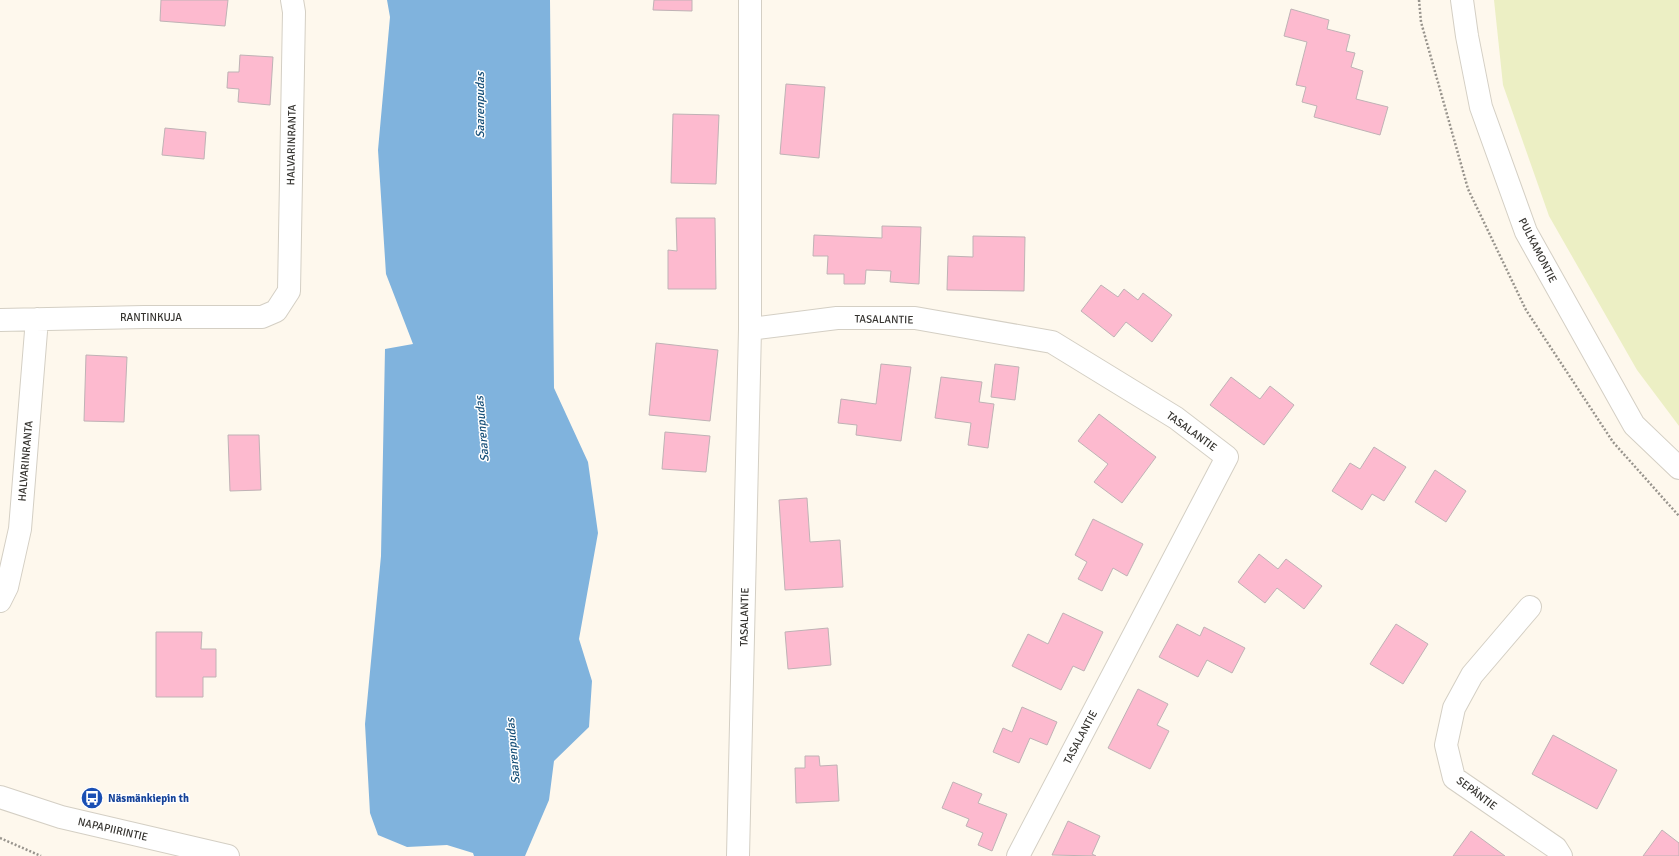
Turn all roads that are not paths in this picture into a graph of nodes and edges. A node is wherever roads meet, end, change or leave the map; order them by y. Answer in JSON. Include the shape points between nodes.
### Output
{"nodes":[{"id":1,"x":292,"y":0,"type":"edge"},
{"id":2,"x":750,"y":0,"type":"edge"},
{"id":3,"x":1462,"y":0,"type":"edge"},
{"id":4,"x":289,"y":291,"type":"joint"},
{"id":5,"x":37,"y":319,"type":"junction"},
{"id":6,"x":0,"y":320,"type":"edge"},
{"id":7,"x":750,"y":330,"type":"junction"},
{"id":8,"x":1679,"y":468,"type":"edge"},
{"id":9,"x":0,"y":601,"type":"edge"},
{"id":10,"x":1530,"y":607,"type":"dead end"},
{"id":11,"x":0,"y":797,"type":"edge"},
{"id":12,"x":228,"y":856,"type":"edge"},
{"id":13,"x":738,"y":856,"type":"edge"},
{"id":14,"x":1018,"y":856,"type":"edge"},
{"id":15,"x":1561,"y":856,"type":"edge"}],
"edges":[{"from":1,"to":4,"type":"street","name":"HALVARINRANTA","via":[[294,12]]},
{"from":2,"to":7,"type":"street","name":"TASALANTIE"},
{"from":3,"to":8,"type":"street","name":"PULKAMONTIE","via":[[1481,107],[1526,232],[1634,425]]},
{"from":4,"to":5,"type":"street","name":"RANTINKUJA","via":[[276,311],[262,317]]},
{"from":5,"to":6,"type":"street","name":"RANTINKUJA"},
{"from":5,"to":9,"type":"street","name":"HALVARINRANTA","via":[[20,529],[7,587]]},
{"from":7,"to":13,"type":"street","name":"TASALANTIE"},
{"from":7,"to":14,"type":"street","name":"TASALANTIE","via":[[837,318],[915,318],[1052,342],[1176,418],[1227,457]]},
{"from":10,"to":15,"type":"street","name":"SEPÄNTIE","via":[[1472,675],[1454,708],[1446,745],[1454,778],[1556,848]]},
{"from":11,"to":12,"type":"street","name":"NAPAPIIRINTIE","via":[[61,817]]}]}
